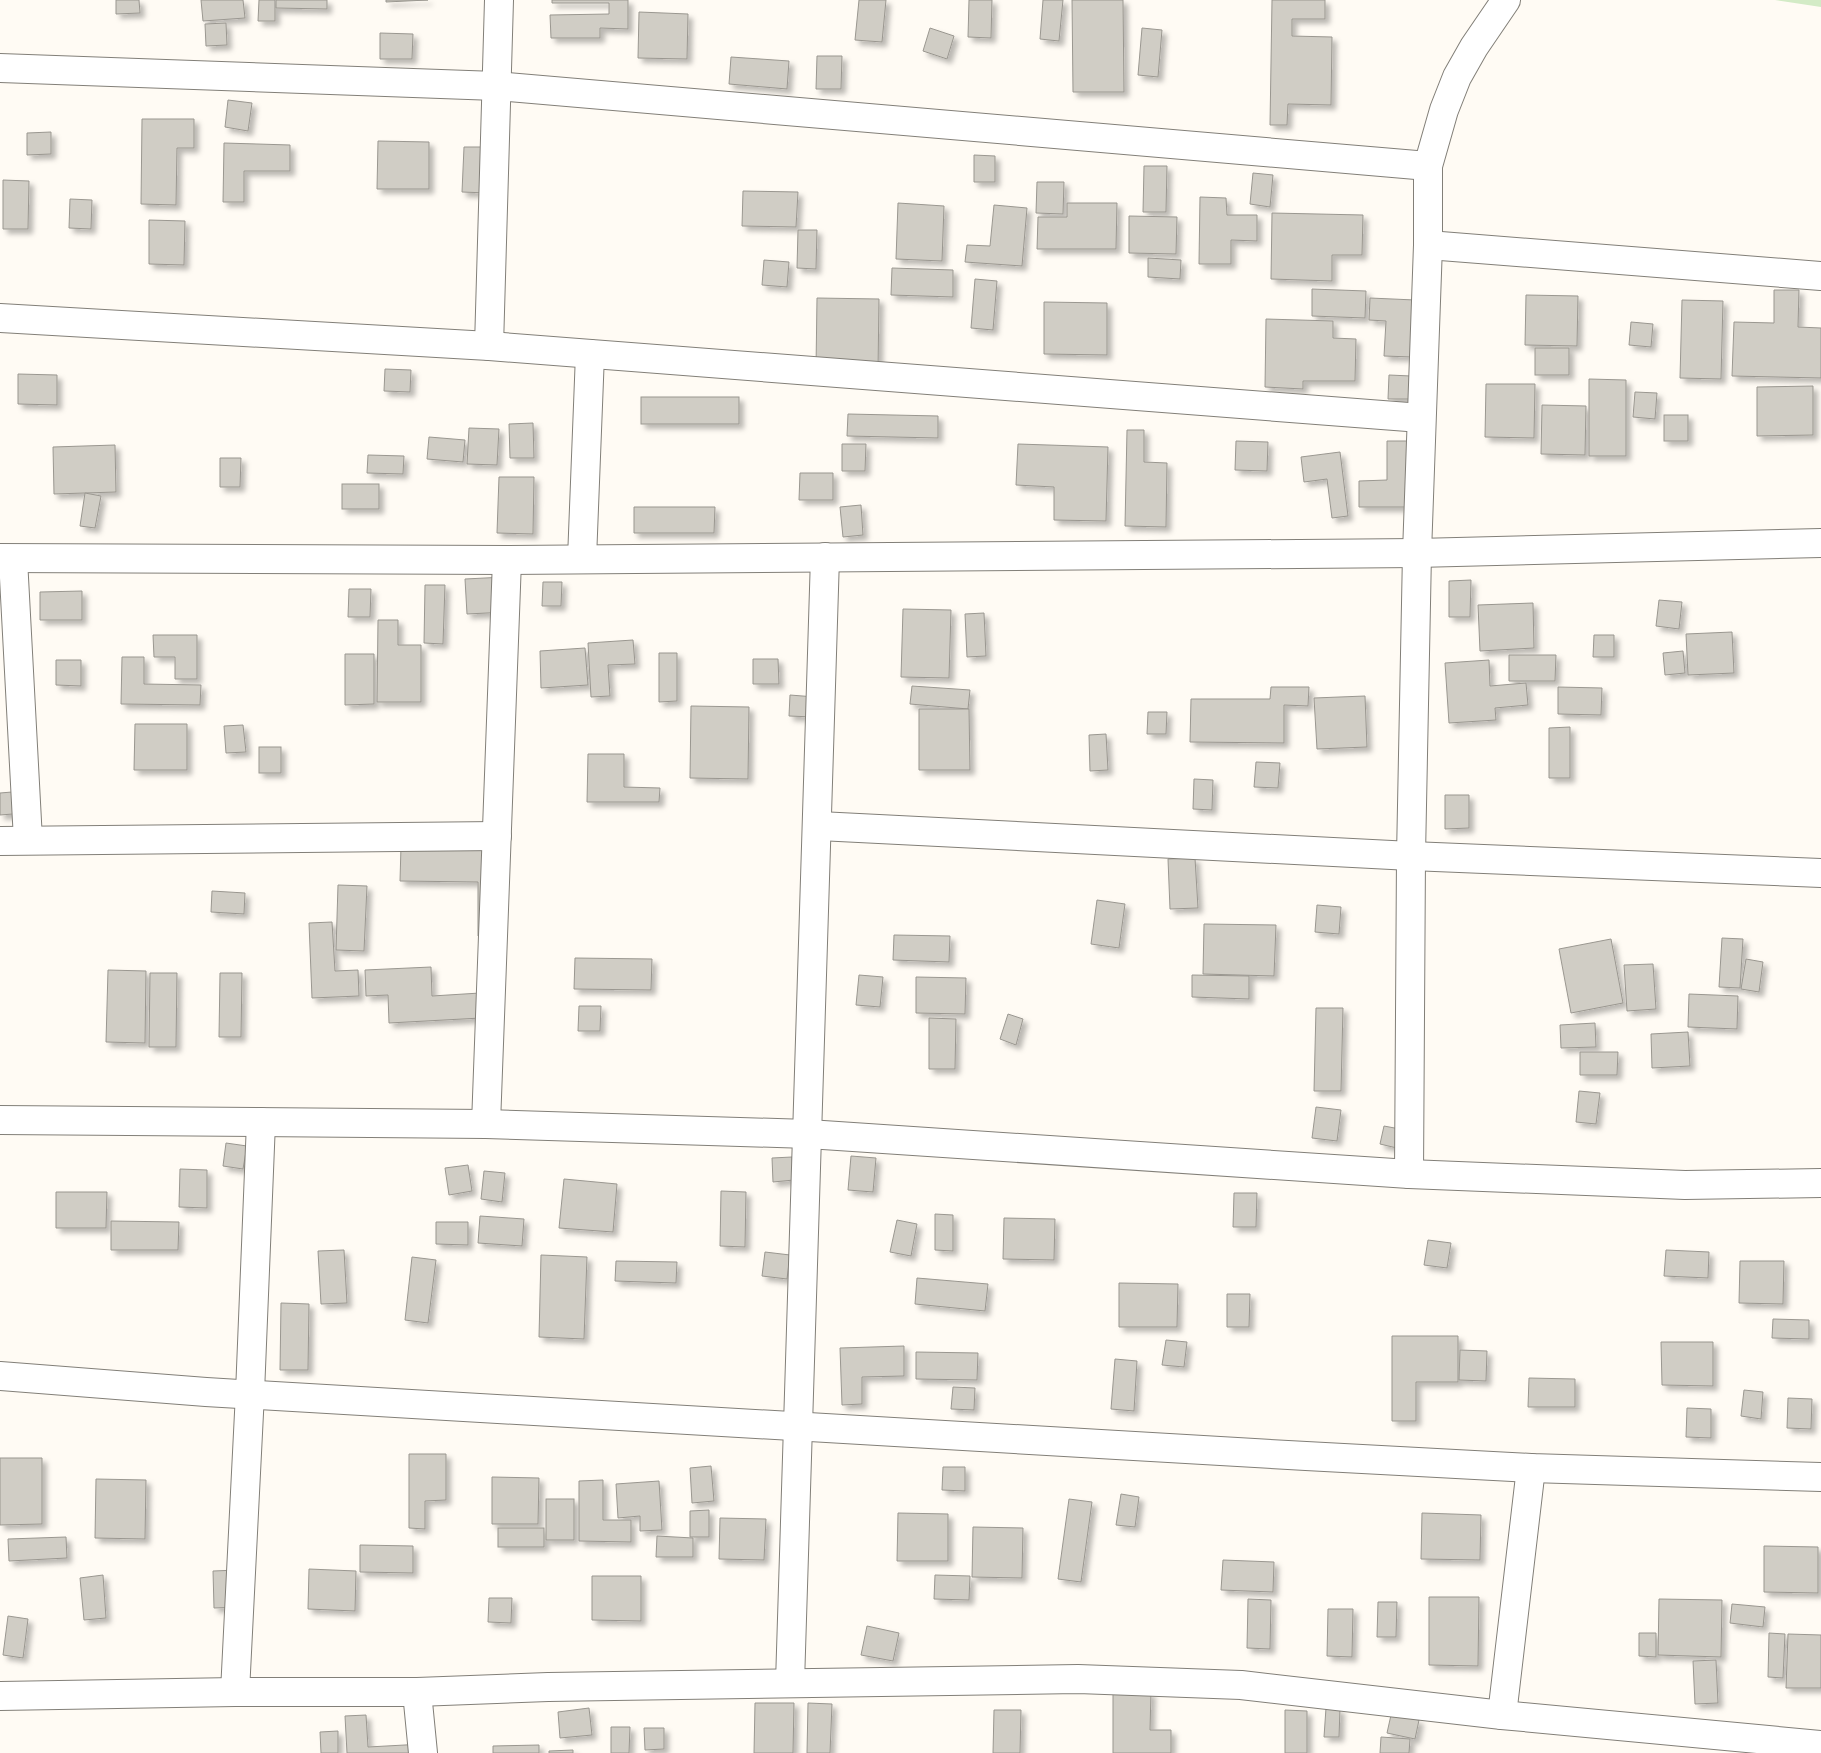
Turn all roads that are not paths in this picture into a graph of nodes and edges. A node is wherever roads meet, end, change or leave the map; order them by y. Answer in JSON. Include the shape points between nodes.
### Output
{"nodes":[{"id":1,"x":499,"y":0,"type":"edge"},
{"id":2,"x":1506,"y":0,"type":"edge"},
{"id":3,"x":0,"y":68,"type":"edge"},
{"id":4,"x":496,"y":86,"type":"junction"},
{"id":5,"x":1428,"y":166,"type":"junction"},
{"id":6,"x":1428,"y":246,"type":"junction"},
{"id":7,"x":1821,"y":276,"type":"edge"},
{"id":8,"x":0,"y":318,"type":"edge"},
{"id":9,"x":489,"y":346,"type":"junction"},
{"id":10,"x":590,"y":354,"type":"junction"},
{"id":11,"x":1421,"y":418,"type":"junction"},
{"id":12,"x":1821,"y":543,"type":"edge"},
{"id":13,"x":1417,"y":553,"type":"junction"},
{"id":14,"x":825,"y":557,"type":"junction"},
{"id":15,"x":7,"y":558,"type":"edge"},
{"id":16,"x":582,"y":559,"type":"junction"},
{"id":17,"x":506,"y":560,"type":"junction"},
{"id":18,"x":819,"y":826,"type":"junction"},
{"id":19,"x":496,"y":836,"type":"junction"},
{"id":20,"x":28,"y":840,"type":"junction"},
{"id":21,"x":0,"y":841,"type":"edge"},
{"id":22,"x":1411,"y":856,"type":"junction"},
{"id":23,"x":1821,"y":873,"type":"edge"},
{"id":24,"x":0,"y":1120,"type":"edge"},
{"id":25,"x":261,"y":1122,"type":"junction"},
{"id":26,"x":486,"y":1124,"type":"junction"},
{"id":27,"x":808,"y":1134,"type":"junction"},
{"id":28,"x":1409,"y":1174,"type":"junction"},
{"id":29,"x":1821,"y":1183,"type":"edge"},
{"id":30,"x":0,"y":1376,"type":"edge"},
{"id":31,"x":250,"y":1394,"type":"junction"},
{"id":32,"x":797,"y":1427,"type":"junction"},
{"id":33,"x":1530,"y":1468,"type":"junction"},
{"id":34,"x":1821,"y":1477,"type":"edge"},
{"id":35,"x":790,"y":1683,"type":"junction"},
{"id":36,"x":235,"y":1692,"type":"junction"},
{"id":37,"x":417,"y":1692,"type":"junction"},
{"id":38,"x":0,"y":1696,"type":"edge"},
{"id":39,"x":1502,"y":1714,"type":"junction"},
{"id":40,"x":1821,"y":1745,"type":"edge"},
{"id":41,"x":423,"y":1753,"type":"edge"}],
"edges":[{"from":1,"to":4,"type":"street"},
{"from":2,"to":5,"type":"street","via":[[1457,77]]},
{"from":3,"to":4,"type":"street"},
{"from":4,"to":5,"type":"street"},
{"from":4,"to":9,"type":"street"},
{"from":5,"to":6,"type":"street"},
{"from":6,"to":7,"type":"street"},
{"from":6,"to":11,"type":"street"},
{"from":8,"to":9,"type":"street"},
{"from":9,"to":10,"type":"street"},
{"from":10,"to":11,"type":"street"},
{"from":10,"to":16,"type":"street"},
{"from":11,"to":13,"type":"street"},
{"from":12,"to":13,"type":"street"},
{"from":13,"to":14,"type":"street"},
{"from":13,"to":22,"type":"street"},
{"from":14,"to":16,"type":"street"},
{"from":14,"to":18,"type":"street"},
{"from":15,"to":17,"type":"street"},
{"from":15,"to":20,"type":"street"},
{"from":16,"to":17,"type":"street"},
{"from":17,"to":19,"type":"street"},
{"from":18,"to":22,"type":"street"},
{"from":18,"to":27,"type":"street"},
{"from":19,"to":20,"type":"street"},
{"from":19,"to":26,"type":"street"},
{"from":20,"to":21,"type":"street"},
{"from":22,"to":23,"type":"street"},
{"from":22,"to":28,"type":"street"},
{"from":24,"to":25,"type":"street"},
{"from":25,"to":26,"type":"street"},
{"from":25,"to":31,"type":"street"},
{"from":26,"to":27,"type":"street"},
{"from":27,"to":28,"type":"street"},
{"from":27,"to":32,"type":"street"},
{"from":28,"to":29,"type":"street","via":[[1685,1185]]},
{"from":30,"to":31,"type":"street"},
{"from":31,"to":32,"type":"street"},
{"from":31,"to":36,"type":"street"},
{"from":32,"to":33,"type":"street"},
{"from":32,"to":35,"type":"street"},
{"from":33,"to":34,"type":"street"},
{"from":33,"to":39,"type":"street"},
{"from":35,"to":37,"type":"street"},
{"from":35,"to":39,"type":"street","via":[[1078,1679],[1241,1685]]},
{"from":36,"to":37,"type":"street"},
{"from":36,"to":38,"type":"street"},
{"from":37,"to":41,"type":"street"},
{"from":39,"to":40,"type":"street"}]}
